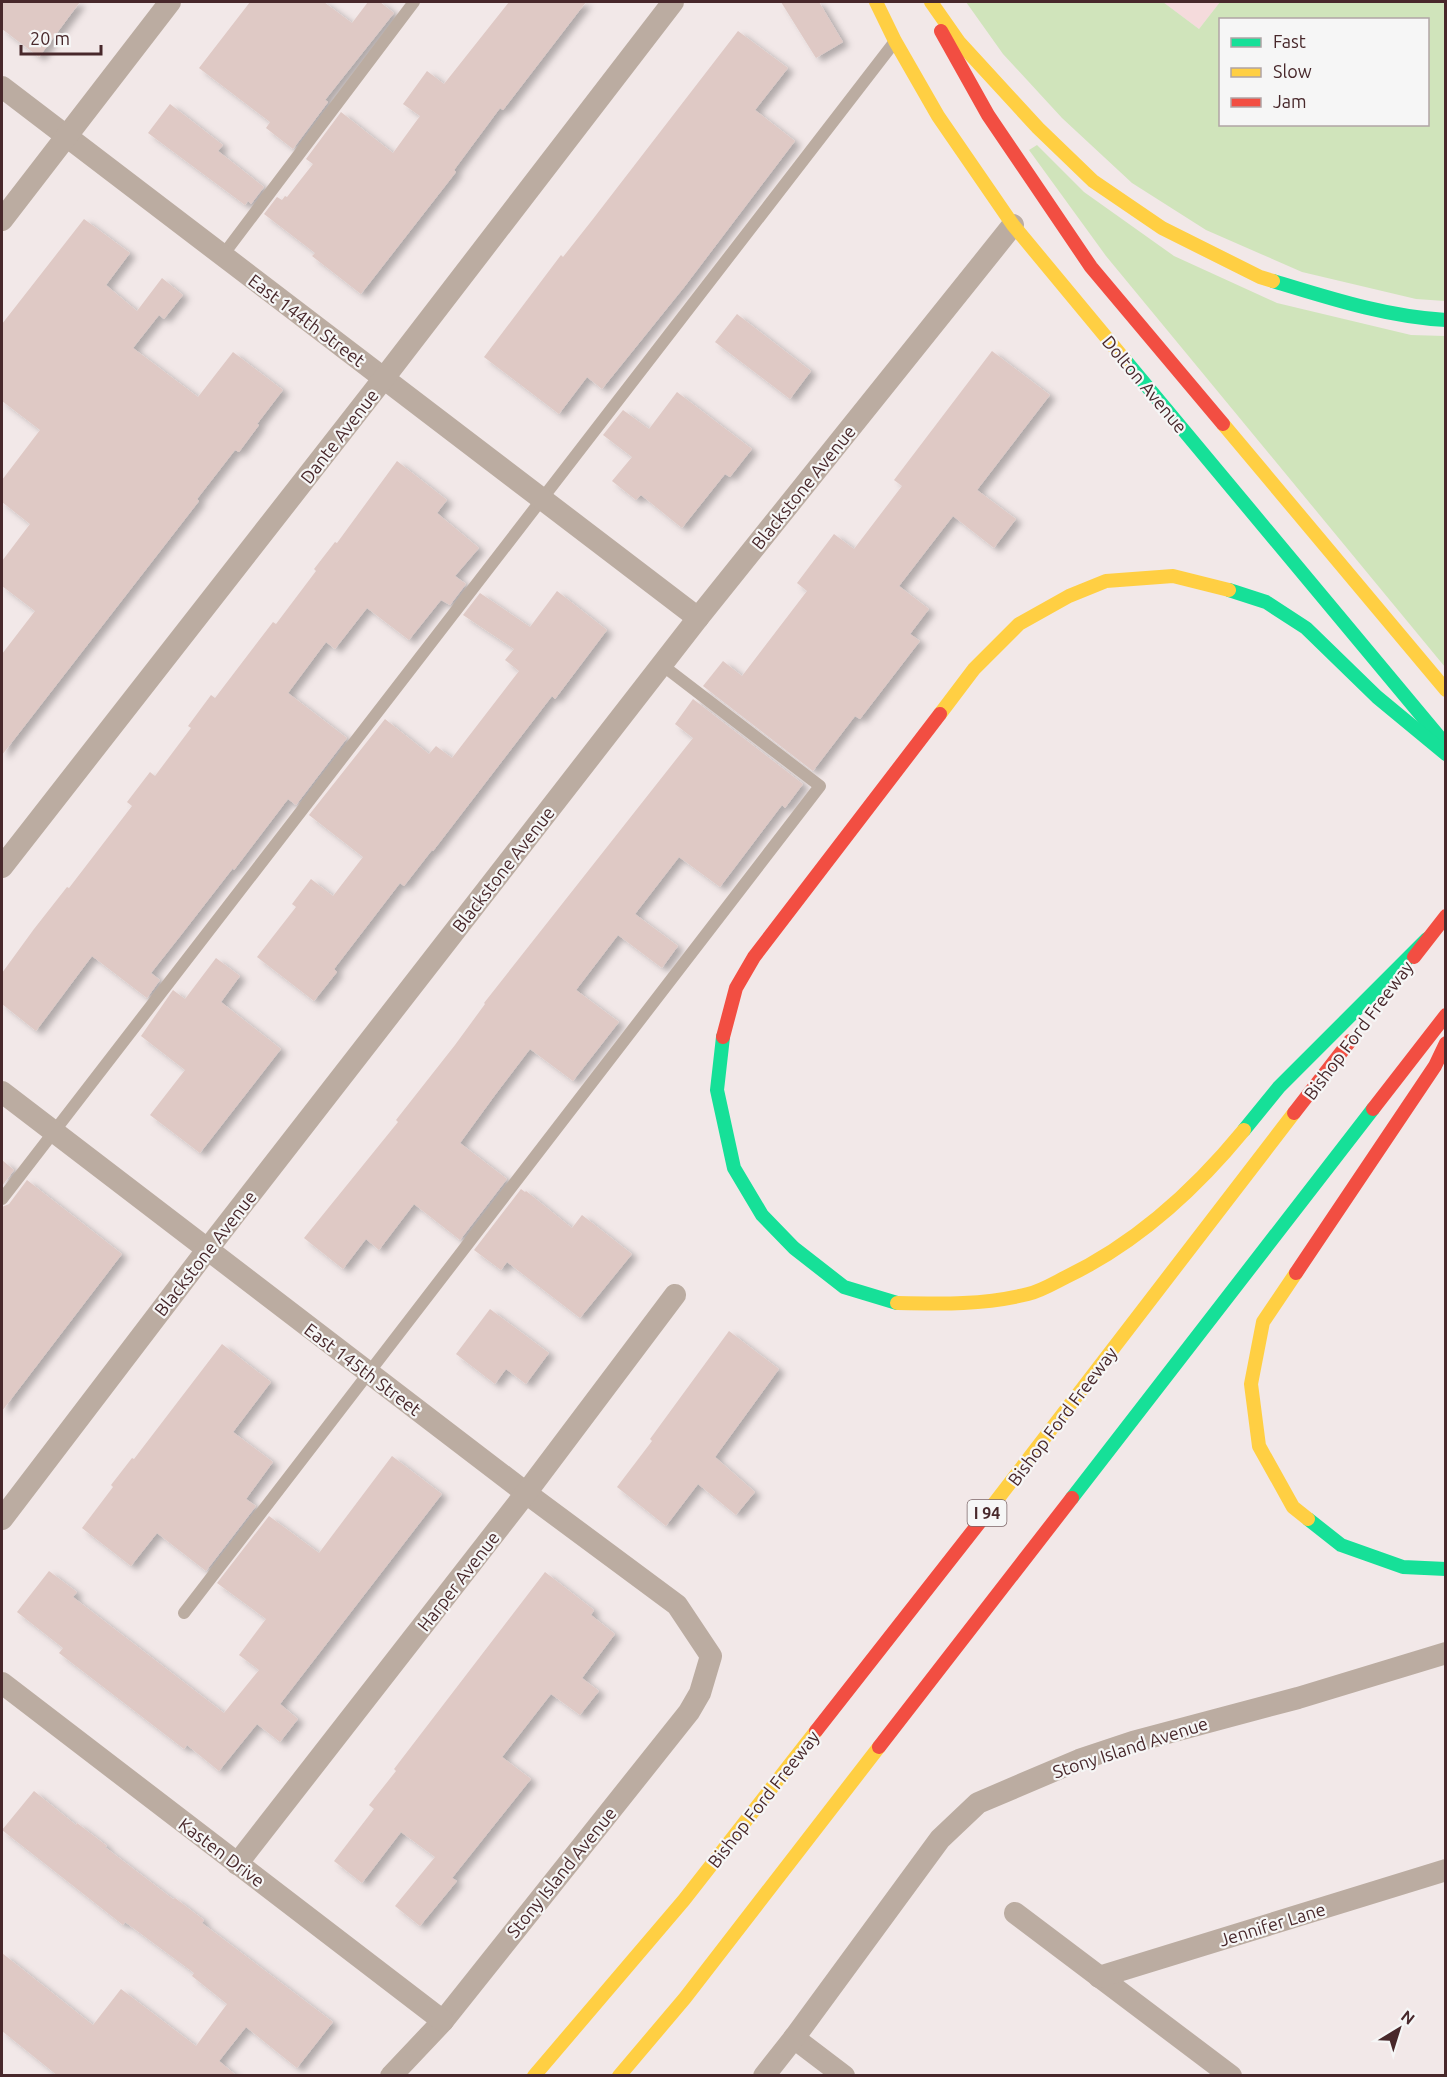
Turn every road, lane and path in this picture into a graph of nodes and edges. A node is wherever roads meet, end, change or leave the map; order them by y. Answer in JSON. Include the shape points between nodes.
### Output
{"nodes":[{"id":1,"x":170,"y":2,"type":"edge"},
{"id":2,"x":414,"y":2,"type":"edge"},
{"id":3,"x":672,"y":2,"type":"edge"},
{"id":4,"x":876,"y":2,"type":"edge"},
{"id":5,"x":925,"y":2,"type":"edge"},
{"id":6,"x":931,"y":2,"type":"edge"},
{"id":7,"x":895,"y":41,"type":"junction"},
{"id":8,"x":2,"y":87,"type":"edge"},
{"id":9,"x":66,"y":136,"type":"junction"},
{"id":10,"x":2,"y":220,"type":"edge"},
{"id":11,"x":1013,"y":225,"type":"junction"},
{"id":12,"x":223,"y":255,"type":"junction"},
{"id":13,"x":1446,"y":320,"type":"edge"},
{"id":14,"x":384,"y":378,"type":"junction"},
{"id":15,"x":542,"y":499,"type":"junction"},
{"id":16,"x":698,"y":618,"type":"junction"},
{"id":17,"x":662,"y":665,"type":"junction"},
{"id":18,"x":1446,"y":690,"type":"edge"},
{"id":19,"x":1446,"y":745,"type":"edge"},
{"id":20,"x":1446,"y":754,"type":"edge"},
{"id":21,"x":2,"y":867,"type":"edge"},
{"id":22,"x":1446,"y":916,"type":"edge"},
{"id":23,"x":1427,"y":939,"type":"junction"},
{"id":24,"x":1370,"y":1015,"type":"dead end"},
{"id":25,"x":1446,"y":1016,"type":"edge"},
{"id":26,"x":1355,"y":1034,"type":"dead end"},
{"id":27,"x":1446,"y":1043,"type":"edge"},
{"id":28,"x":2,"y":1092,"type":"edge"},
{"id":29,"x":54,"y":1132,"type":"junction"},
{"id":30,"x":2,"y":1200,"type":"edge"},
{"id":31,"x":207,"y":1250,"type":"junction"},
{"id":32,"x":675,"y":1295,"type":"dead end"},
{"id":33,"x":369,"y":1373,"type":"junction"},
{"id":34,"x":526,"y":1493,"type":"junction"},
{"id":35,"x":2,"y":1519,"type":"edge"},
{"id":36,"x":1446,"y":1569,"type":"edge"},
{"id":37,"x":184,"y":1613,"type":"dead end"},
{"id":38,"x":1446,"y":1653,"type":"edge"},
{"id":39,"x":711,"y":1656,"type":"joint"},
{"id":40,"x":2,"y":1683,"type":"edge"},
{"id":41,"x":237,"y":1864,"type":"junction"},
{"id":42,"x":1446,"y":1870,"type":"edge"},
{"id":43,"x":1015,"y":1913,"type":"dead end"},
{"id":44,"x":1099,"y":1977,"type":"junction"},
{"id":45,"x":443,"y":2021,"type":"junction"},
{"id":46,"x":794,"y":2038,"type":"junction"},
{"id":47,"x":391,"y":2076,"type":"edge"},
{"id":48,"x":534,"y":2076,"type":"edge"},
{"id":49,"x":619,"y":2076,"type":"edge"},
{"id":50,"x":764,"y":2076,"type":"edge"},
{"id":51,"x":844,"y":2076,"type":"edge"},
{"id":52,"x":1231,"y":2076,"type":"edge"}],
"edges":[{"from":1,"to":9,"type":"street"},
{"from":2,"to":12,"type":"lane"},
{"from":3,"to":14,"type":"street","name":"Dante Avenue"},
{"from":4,"to":7,"type":"main road","name":"Dolton Avenue"},
{"from":5,"to":18,"type":"main road","name":"Dolton Avenue","via":[[988,115],[1091,267]]},
{"from":6,"to":13,"type":"main road","via":[[959,42],[1093,181],[1162,228],[1260,277],[1344,302],[1423,319]]},
{"from":7,"to":11,"type":"main road","name":"Dolton Avenue","via":[[938,116]]},
{"from":7,"to":15,"type":"lane"},
{"from":8,"to":9,"type":"street","name":"East 144th Street"},
{"from":9,"to":10,"type":"street"},
{"from":9,"to":12,"type":"street","name":"East 144th Street"},
{"from":11,"to":16,"type":"street","name":"Blackstone Avenue"},
{"from":11,"to":19,"type":"main road","name":"Dolton Avenue"},
{"from":12,"to":14,"type":"street","name":"East 144th Street"},
{"from":14,"to":15,"type":"street","name":"East 144th Street"},
{"from":14,"to":21,"type":"street","name":"Dante Avenue"},
{"from":15,"to":16,"type":"street","name":"East 144th Street"},
{"from":15,"to":29,"type":"lane"},
{"from":16,"to":17,"type":"street","name":"Blackstone Avenue"},
{"from":17,"to":31,"type":"street","name":"Blackstone Avenue"},
{"from":17,"to":33,"type":"lane","via":[[820,786]]},
{"from":20,"to":23,"type":"main road","via":[[1377,697],[1306,628],[1266,602],[1215,585],[1173,576],[1106,581],[1019,624],[974,669],[754,957],[736,988],[723,1038],[717,1090],[734,1167],[762,1215],[794,1248],[844,1287],[895,1303],[963,1305],[1030,1294],[1098,1262],[1167,1212],[1217,1163],[1279,1087]]},
{"from":22,"to":23,"type":"main road","name":"Bishop Ford Freeway"},
{"from":23,"to":24,"type":"main road","name":"Bishop Ford Freeway"},
{"from":25,"to":49,"type":"main road","via":[[685,1998]]},
{"from":26,"to":48,"type":"main road","name":"Bishop Ford Freeway","number":"I 94","via":[[1008,1487],[684,1900]]},
{"from":27,"to":36,"type":"main road","via":[[1435,1066],[1263,1322],[1251,1384],[1259,1446],[1293,1507],[1341,1545],[1403,1567]]},
{"from":28,"to":29,"type":"street","name":"East 145th Street"},
{"from":29,"to":30,"type":"lane"},
{"from":29,"to":31,"type":"street","name":"East 145th Street"},
{"from":31,"to":33,"type":"street","name":"East 145th Street"},
{"from":31,"to":35,"type":"street","name":"Blackstone Avenue"},
{"from":32,"to":34,"type":"street","name":"Harper Avenue"},
{"from":33,"to":34,"type":"street","name":"East 145th Street"},
{"from":33,"to":37,"type":"lane"},
{"from":34,"to":39,"type":"street","name":"East 145th Street","via":[[677,1605]]},
{"from":34,"to":41,"type":"street","name":"Harper Avenue"},
{"from":38,"to":46,"type":"street","name":"Stony Island Avenue","via":[[1133,1742],[1079,1760],[978,1803],[940,1839]]},
{"from":39,"to":45,"type":"street","name":"Stony Island Avenue","via":[[700,1693],[689,1712]]},
{"from":40,"to":41,"type":"street","name":"Kasten Drive"},
{"from":41,"to":45,"type":"street","name":"Kasten Drive"},
{"from":42,"to":44,"type":"street","name":"Jennifer Lane"},
{"from":43,"to":44,"type":"street"},
{"from":44,"to":52,"type":"street"},
{"from":45,"to":47,"type":"street","name":"Stony Island Avenue"},
{"from":46,"to":50,"type":"street","name":"Stony Island Avenue"},
{"from":46,"to":51,"type":"street"}]}
